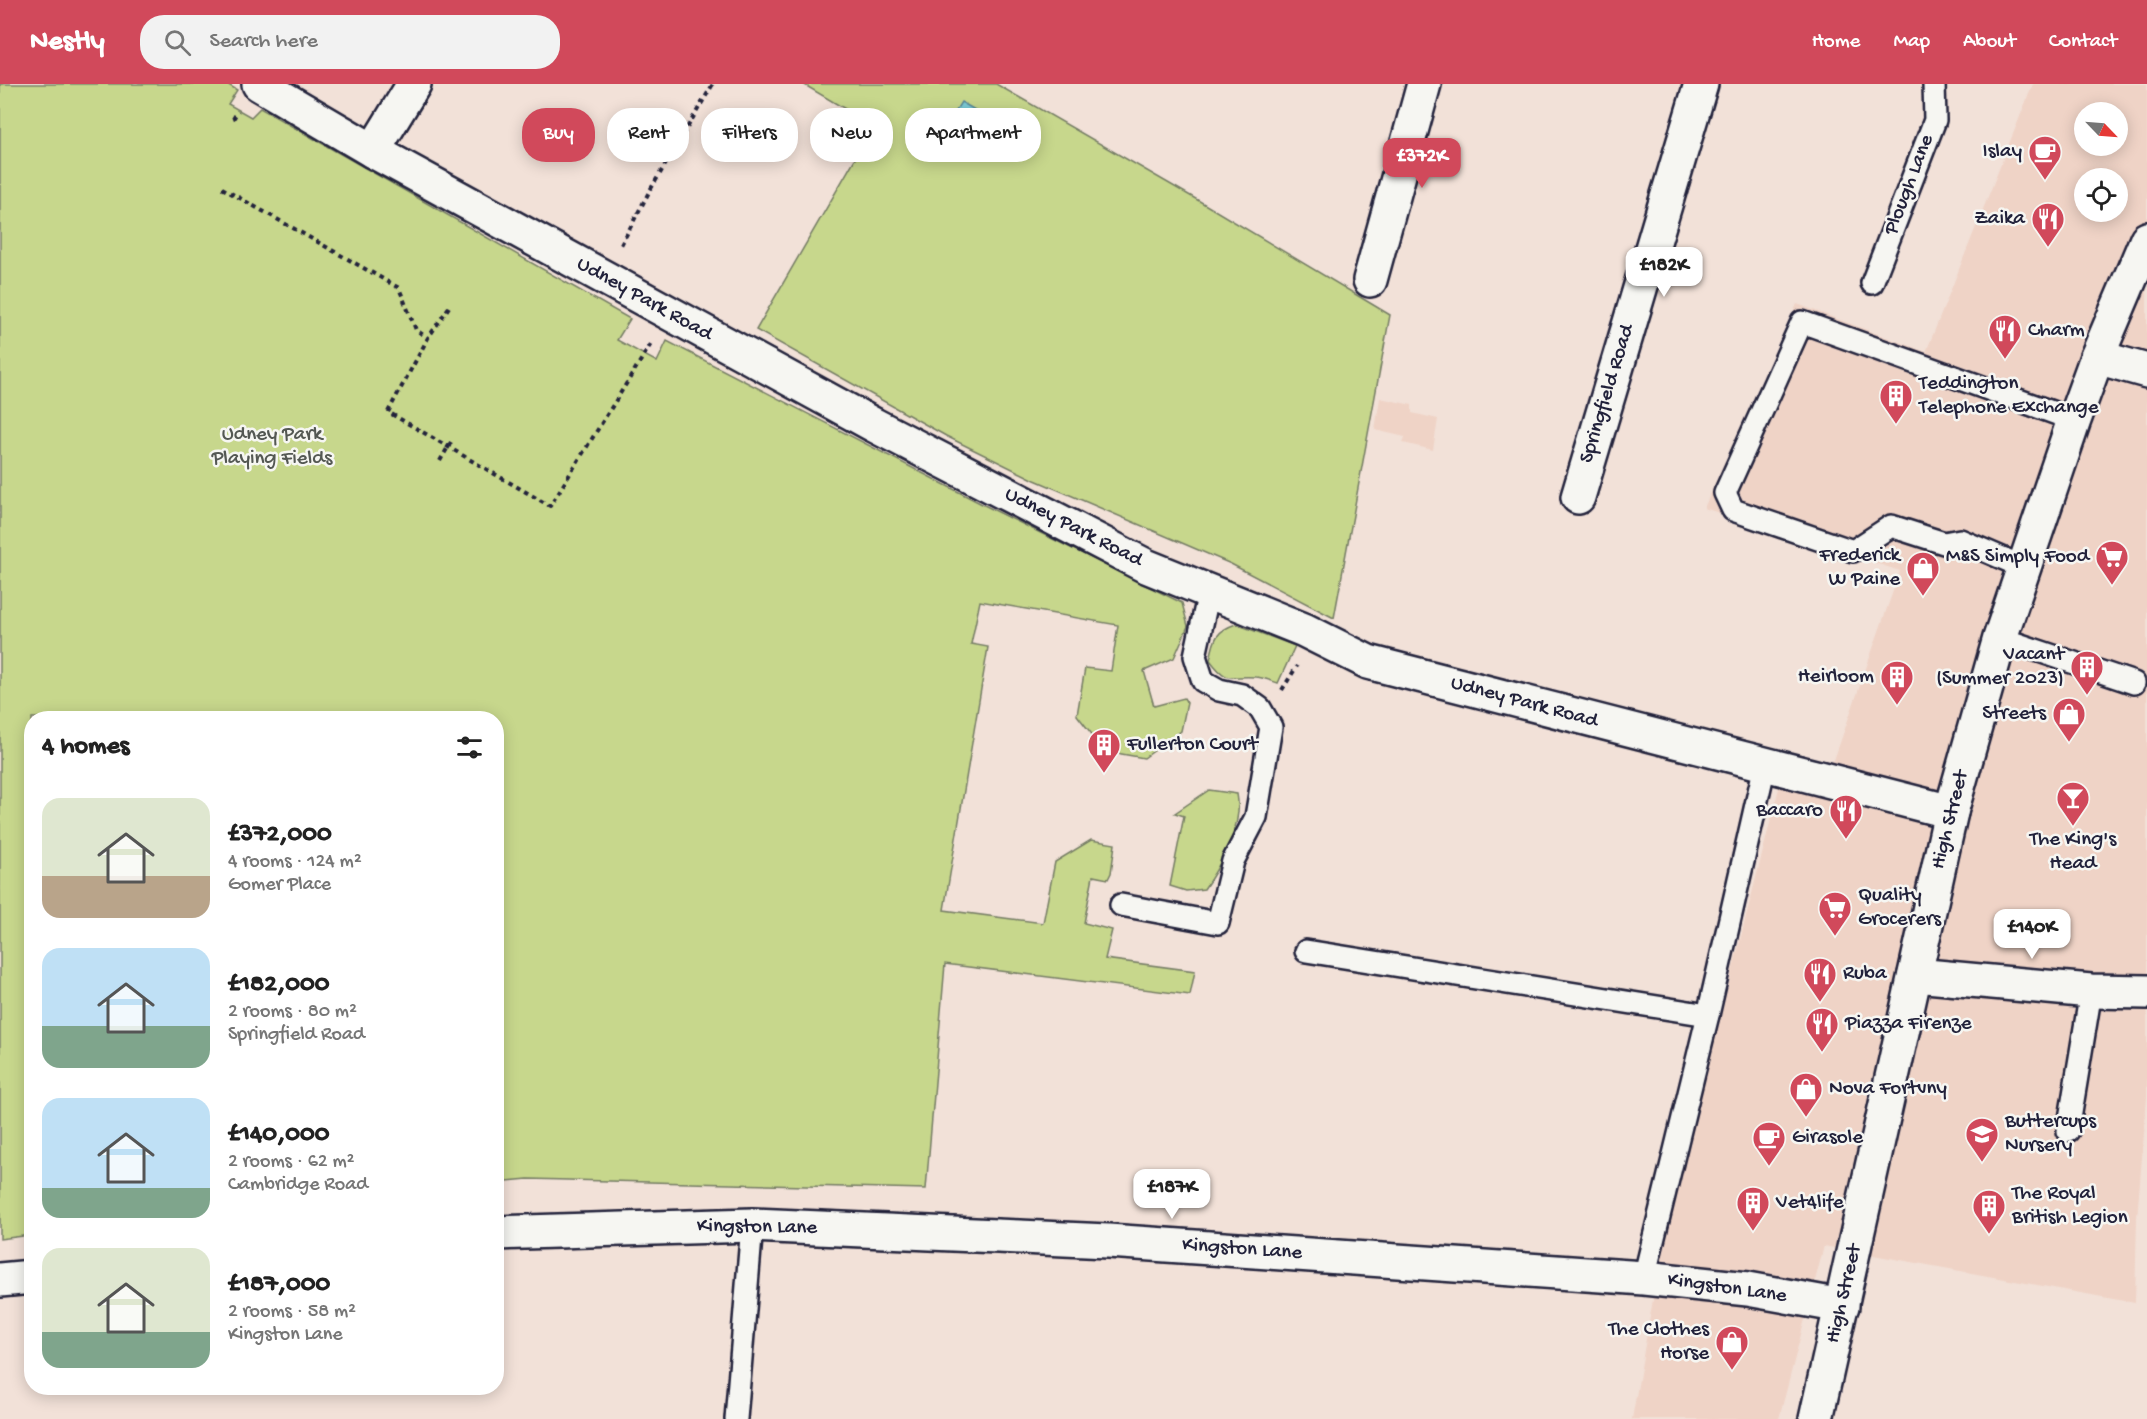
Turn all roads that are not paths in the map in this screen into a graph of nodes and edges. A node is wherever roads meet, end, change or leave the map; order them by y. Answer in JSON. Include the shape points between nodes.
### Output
{"nodes":[{"id":1,"x":259,"y":84,"type":"edge"},
{"id":2,"x":414,"y":84,"type":"edge"},
{"id":3,"x":1424,"y":84,"type":"edge"},
{"id":4,"x":1701,"y":84,"type":"edge"},
{"id":5,"x":1934,"y":84,"type":"edge"},
{"id":6,"x":373,"y":151,"type":"junction"},
{"id":7,"x":2147,"y":239,"type":"edge"},
{"id":8,"x":1370,"y":280,"type":"dead end"},
{"id":9,"x":1872,"y":284,"type":"dead end"},
{"id":10,"x":2097,"y":357,"type":"junction"},
{"id":11,"x":2147,"y":371,"type":"edge"},
{"id":12,"x":2074,"y":420,"type":"junction"},
{"id":13,"x":1578,"y":496,"type":"dead end"},
{"id":14,"x":2023,"y":567,"type":"junction"},
{"id":15,"x":1209,"y":592,"type":"junction"},
{"id":16,"x":2000,"y":638,"type":"junction"},
{"id":17,"x":2134,"y":683,"type":"dead end"},
{"id":18,"x":1765,"y":765,"type":"junction"},
{"id":19,"x":1951,"y":812,"type":"junction"},
{"id":20,"x":1121,"y":905,"type":"dead end"},
{"id":21,"x":1306,"y":951,"type":"dead end"},
{"id":22,"x":1915,"y":975,"type":"junction"},
{"id":23,"x":2091,"y":991,"type":"junction"},
{"id":24,"x":2147,"y":992,"type":"edge"},
{"id":25,"x":1708,"y":1015,"type":"junction"},
{"id":26,"x":2068,"y":1131,"type":"dead end"},
{"id":27,"x":752,"y":1225,"type":"junction"},
{"id":28,"x":504,"y":1233,"type":"edge"},
{"id":29,"x":24,"y":1278,"type":"edge"},
{"id":30,"x":1644,"y":1278,"type":"junction"},
{"id":31,"x":0,"y":1280,"type":"edge"},
{"id":32,"x":1842,"y":1306,"type":"junction"},
{"id":33,"x":736,"y":1419,"type":"edge"},
{"id":34,"x":1816,"y":1419,"type":"edge"}],
"edges":[{"from":1,"to":6,"type":"street","name":"Udney Park Road"},
{"from":2,"to":6,"type":"street"},
{"from":3,"to":8,"type":"street"},
{"from":4,"to":13,"type":"street","name":"Springfield Road"},
{"from":5,"to":9,"type":"lane","name":"Plough Lane","via":[[1935,120]]},
{"from":6,"to":15,"type":"street","name":"Udney Park Road","via":[[874,425],[1126,556]]},
{"from":7,"to":10,"type":"street","name":"High Street"},
{"from":10,"to":11,"type":"street"},
{"from":10,"to":12,"type":"street","name":"High Street"},
{"from":12,"to":14,"type":"street","name":"High Street"},
{"from":12,"to":14,"type":"lane","via":[[1802,322],[1725,494],[1733,510],[1853,551],[1892,526],[1944,543],[1960,540]]},
{"from":14,"to":16,"type":"street","name":"High Street"},
{"from":15,"to":18,"type":"street","name":"Udney Park Road","via":[[1304,630],[1368,662]]},
{"from":15,"to":20,"type":"lane","via":[[1195,656],[1203,681],[1219,690],[1242,695],[1260,708],[1271,727],[1256,817],[1233,861],[1218,923]]},
{"from":16,"to":17,"type":"lane"},
{"from":16,"to":19,"type":"street","name":"High Street"},
{"from":18,"to":19,"type":"street","name":"Udney Park Road"},
{"from":18,"to":25,"type":"lane"},
{"from":19,"to":22,"type":"street","name":"High Street"},
{"from":21,"to":25,"type":"lane"},
{"from":22,"to":23,"type":"street"},
{"from":22,"to":32,"type":"street","name":"High Street"},
{"from":23,"to":24,"type":"street"},
{"from":23,"to":26,"type":"lane"},
{"from":25,"to":30,"type":"lane"},
{"from":27,"to":28,"type":"street","name":"Kingston Lane"},
{"from":27,"to":30,"type":"street","name":"Kingston Lane","via":[[1108,1241]]},
{"from":27,"to":33,"type":"lane"},
{"from":29,"to":31,"type":"street"},
{"from":30,"to":32,"type":"street","name":"Kingston Lane","via":[[1748,1289]]},
{"from":32,"to":34,"type":"street","name":"High Street"}]}
